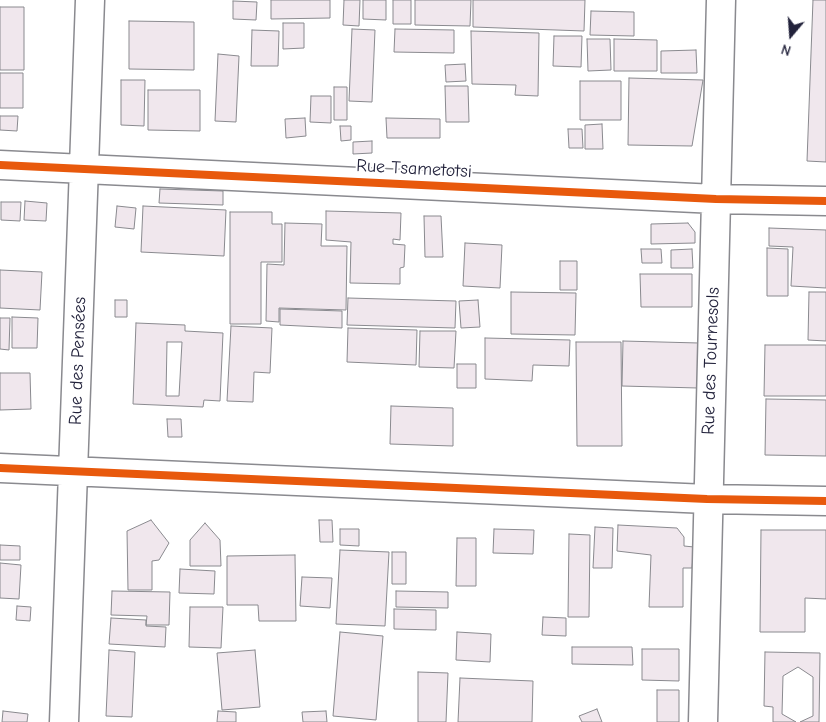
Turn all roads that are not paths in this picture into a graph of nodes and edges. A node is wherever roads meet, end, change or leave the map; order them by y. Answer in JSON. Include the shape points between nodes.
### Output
{"nodes":[{"id":1,"x":90,"y":0,"type":"edge"},
{"id":2,"x":721,"y":0,"type":"edge"},
{"id":3,"x":0,"y":165,"type":"edge"},
{"id":4,"x":83,"y":168,"type":"junction"},
{"id":5,"x":716,"y":199,"type":"junction"},
{"id":6,"x":826,"y":200,"type":"edge"},
{"id":7,"x":0,"y":468,"type":"edge"},
{"id":8,"x":75,"y":471,"type":"junction"},
{"id":9,"x":707,"y":499,"type":"junction"},
{"id":10,"x":826,"y":501,"type":"edge"},
{"id":11,"x":64,"y":722,"type":"edge"},
{"id":12,"x":703,"y":722,"type":"edge"}],
"edges":[{"from":1,"to":4,"type":"street","name":"Rue des Pensées"},
{"from":2,"to":5,"type":"street","name":"Rue des Tournesols"},
{"from":3,"to":4,"type":"street","name":"Rue Tsametotsi"},
{"from":4,"to":5,"type":"street","name":"Rue Tsametotsi"},
{"from":4,"to":8,"type":"street","name":"Rue des Pensées"},
{"from":5,"to":6,"type":"street","name":"Rue Tsametotsi"},
{"from":5,"to":9,"type":"street","name":"Rue des Tournesols"},
{"from":7,"to":8,"type":"street"},
{"from":8,"to":9,"type":"street"},
{"from":8,"to":11,"type":"street","name":"Rue des Pensées"},
{"from":9,"to":10,"type":"street"},
{"from":9,"to":12,"type":"street","name":"Rue des Tournesols"}]}
